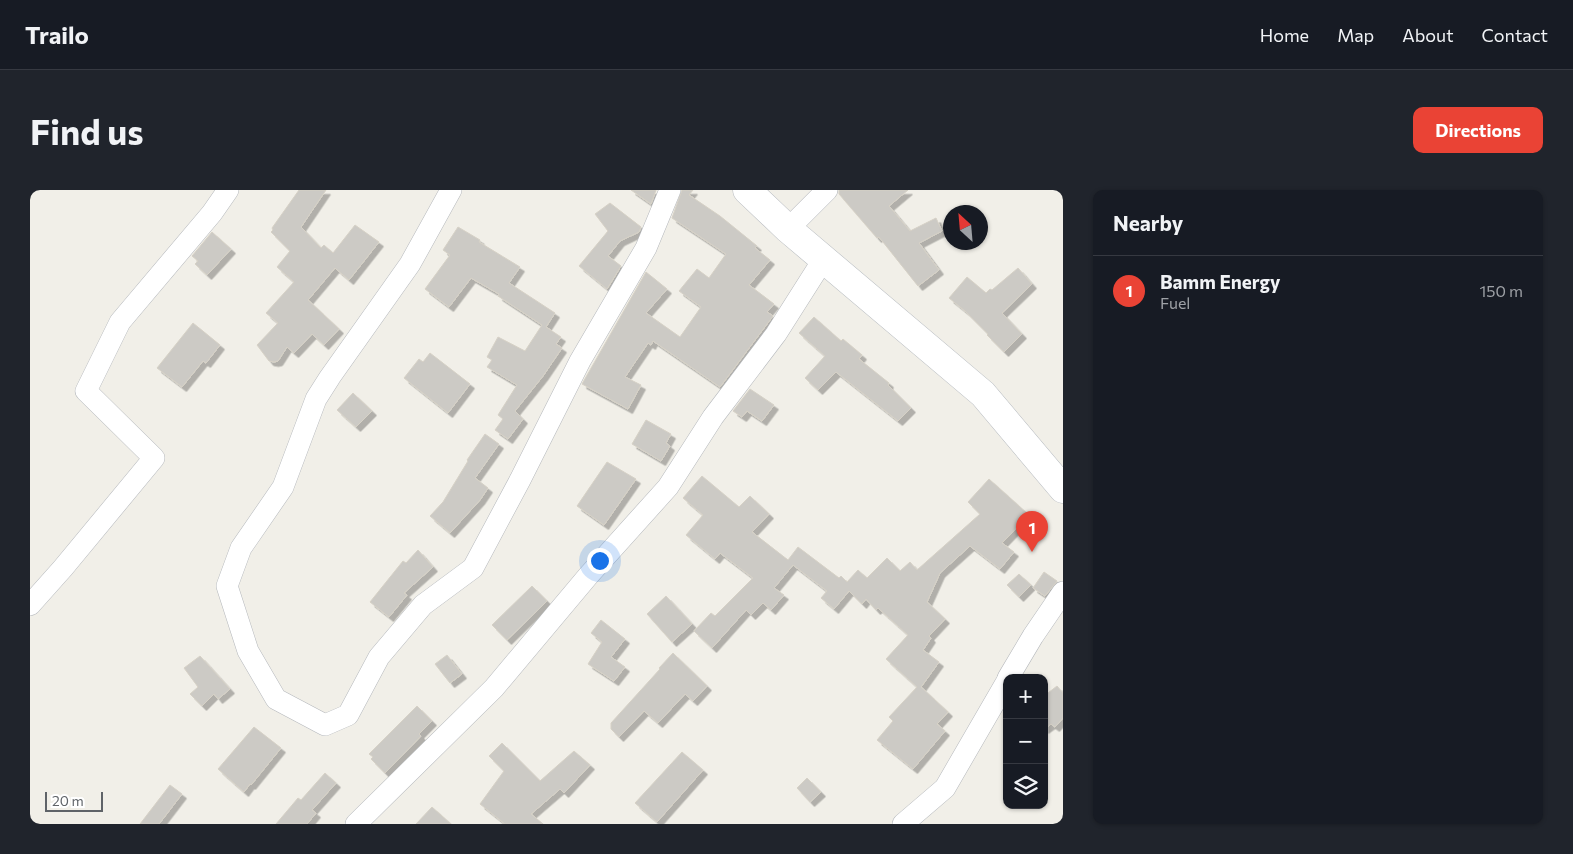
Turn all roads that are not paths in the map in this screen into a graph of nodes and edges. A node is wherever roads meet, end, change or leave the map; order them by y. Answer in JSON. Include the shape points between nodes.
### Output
{"nodes":[{"id":1,"x":228,"y":190,"type":"edge"},
{"id":2,"x":451,"y":190,"type":"edge"},
{"id":3,"x":670,"y":190,"type":"edge"},
{"id":4,"x":747,"y":190,"type":"edge"},
{"id":5,"x":826,"y":190,"type":"edge"},
{"id":6,"x":788,"y":229,"type":"junction"},
{"id":7,"x":823,"y":260,"type":"junction"},
{"id":8,"x":1063,"y":489,"type":"edge"},
{"id":9,"x":1063,"y":592,"type":"edge"},
{"id":10,"x":30,"y":605,"type":"edge"},
{"id":11,"x":1011,"y":674,"type":"edge"},
{"id":12,"x":1003,"y":688,"type":"edge"},
{"id":13,"x":356,"y":824,"type":"edge"},
{"id":14,"x":903,"y":824,"type":"edge"}],
"edges":[{"from":1,"to":10,"type":"street","via":[[120,322],[86,391],[154,458]]},
{"from":2,"to":3,"type":"street","via":[[410,264],[316,399],[283,488],[241,548],[226,586],[248,651],[276,699],[325,725],[348,716],[379,657],[423,605],[473,568],[580,361],[646,248]]},
{"from":4,"to":6,"type":"street"},
{"from":5,"to":6,"type":"street"},
{"from":6,"to":7,"type":"street"},
{"from":7,"to":8,"type":"street","via":[[983,394]]},
{"from":7,"to":13,"type":"street","via":[[776,334],[713,416],[668,487],[494,688]]},
{"from":9,"to":11,"type":"street"},
{"from":12,"to":14,"type":"street","via":[[945,788]]}]}
